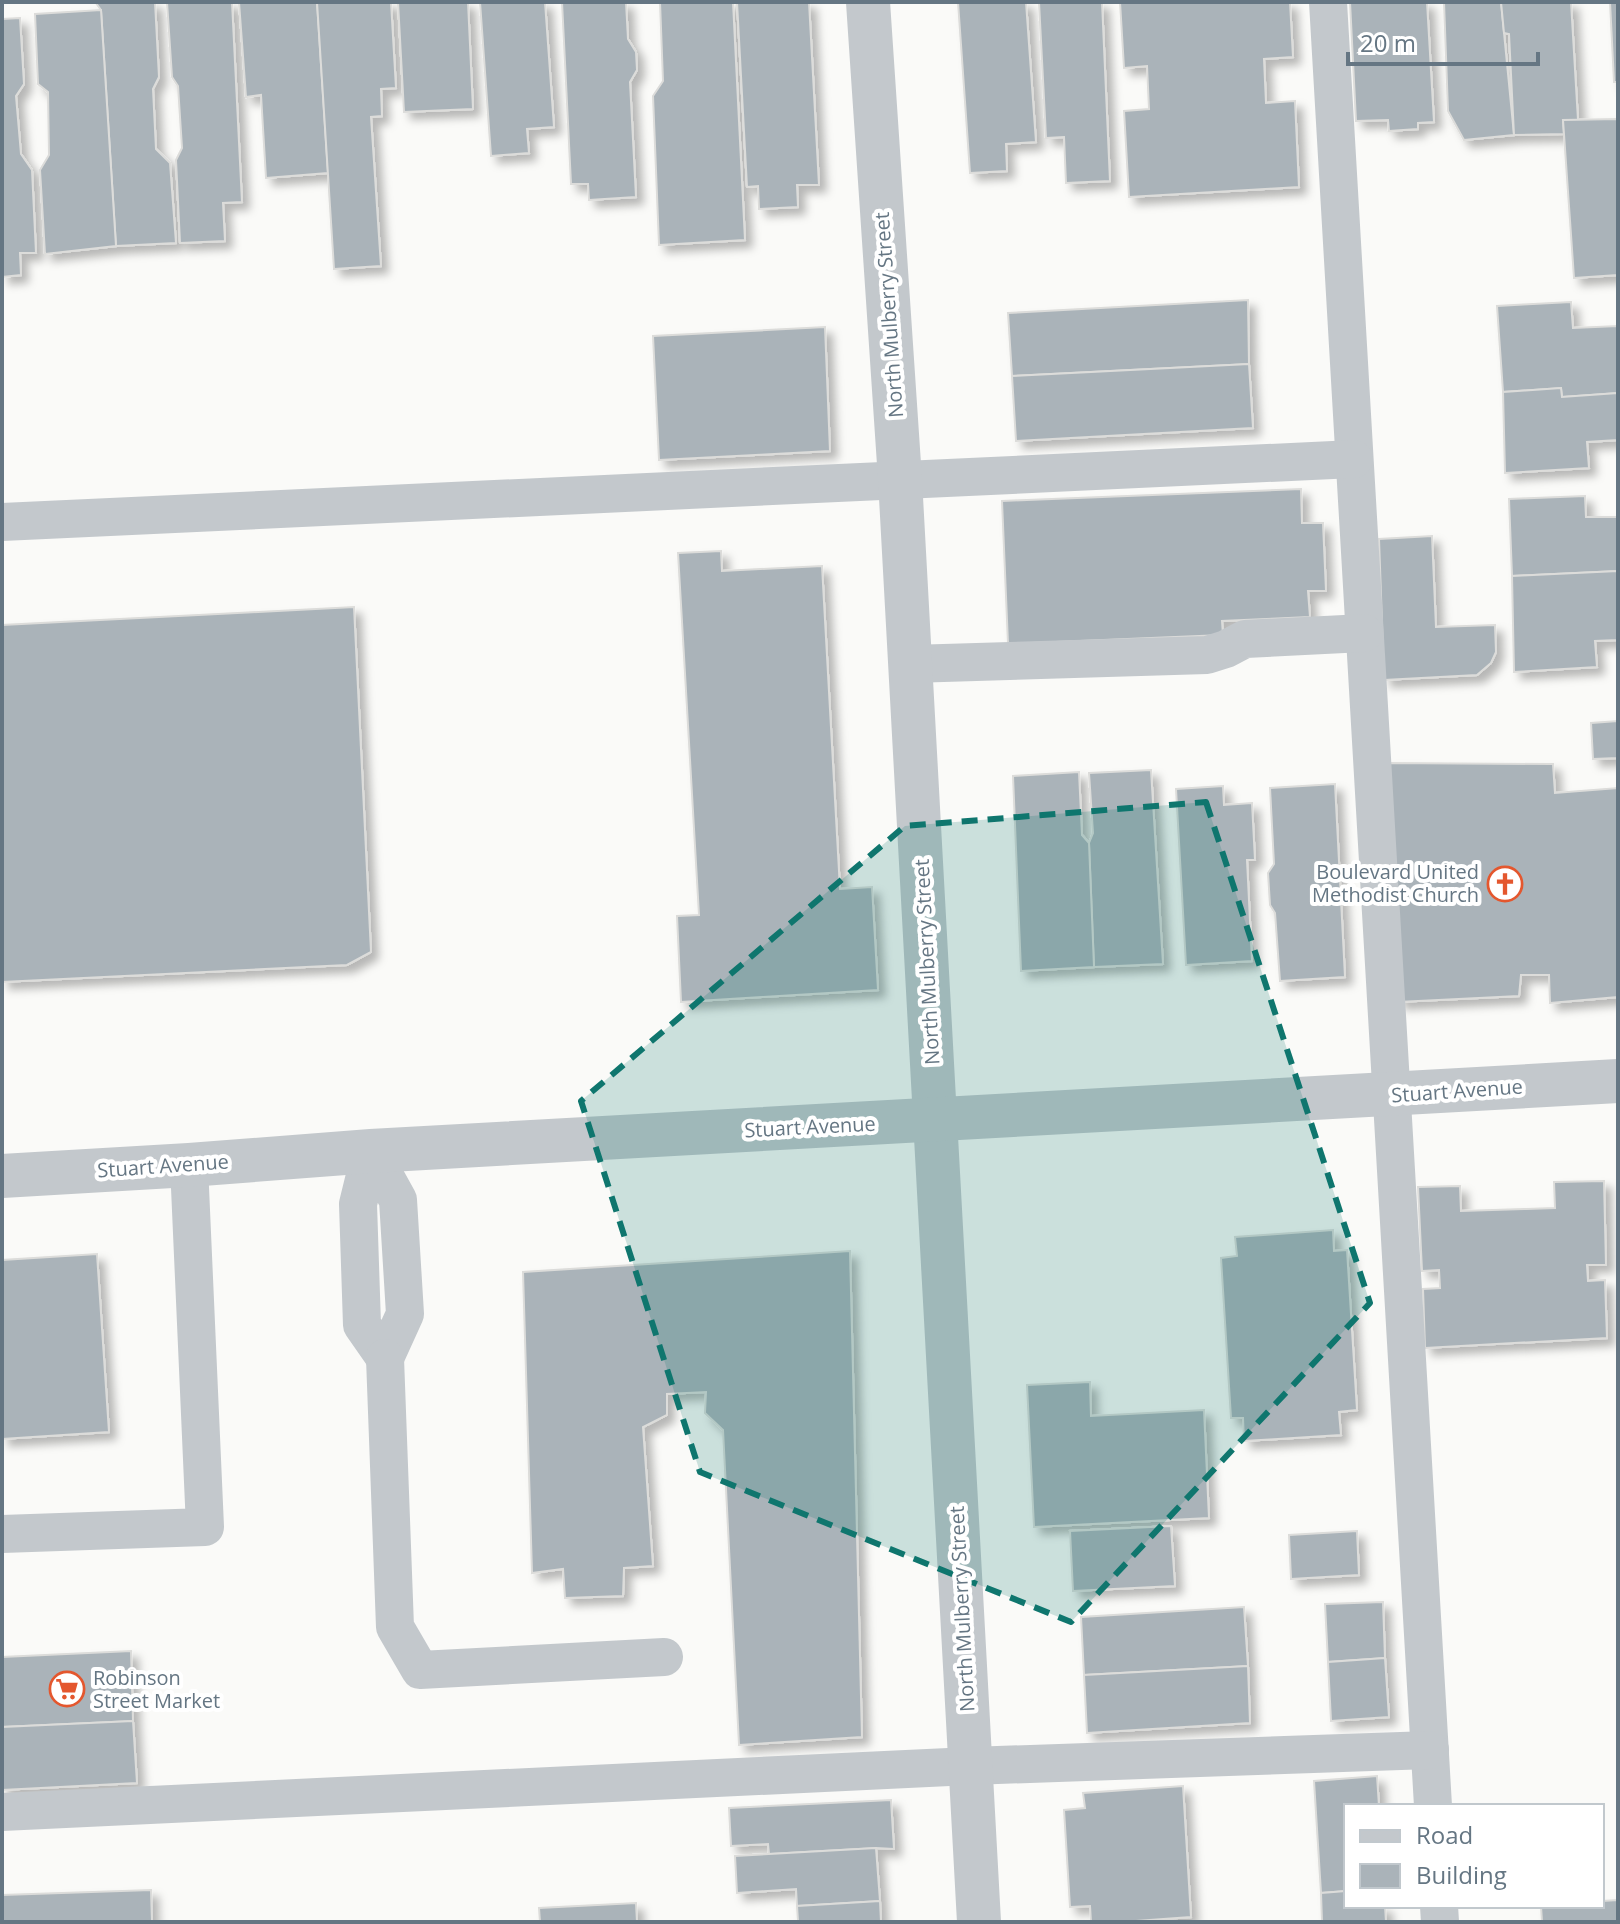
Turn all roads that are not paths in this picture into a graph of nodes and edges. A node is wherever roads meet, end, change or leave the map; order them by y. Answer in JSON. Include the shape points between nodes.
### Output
{"nodes":[{"id":1,"x":868,"y":2,"type":"edge"},
{"id":2,"x":1328,"y":2,"type":"edge"},
{"id":3,"x":1354,"y":459,"type":"junction"},
{"id":4,"x":900,"y":479,"type":"junction"},
{"id":5,"x":2,"y":522,"type":"edge"},
{"id":6,"x":1364,"y":633,"type":"junction"},
{"id":7,"x":910,"y":664,"type":"junction"},
{"id":8,"x":1618,"y":1081,"type":"edge"},
{"id":9,"x":1392,"y":1095,"type":"junction"},
{"id":10,"x":935,"y":1120,"type":"junction"},
{"id":11,"x":371,"y":1151,"type":"junction"},
{"id":12,"x":189,"y":1165,"type":"junction"},
{"id":13,"x":2,"y":1176,"type":"edge"},
{"id":14,"x":2,"y":1534,"type":"edge"},
{"id":15,"x":664,"y":1657,"type":"dead end"},
{"id":16,"x":1430,"y":1750,"type":"junction"},
{"id":17,"x":970,"y":1766,"type":"junction"},
{"id":18,"x":1433,"y":1804,"type":"edge"},
{"id":19,"x":2,"y":1812,"type":"edge"},
{"id":20,"x":979,"y":1922,"type":"edge"}],
"edges":[{"from":1,"to":4,"type":"street","name":"North Mulberry Street"},
{"from":2,"to":3,"type":"lane"},
{"from":3,"to":4,"type":"lane"},
{"from":3,"to":6,"type":"lane"},
{"from":4,"to":5,"type":"lane"},
{"from":4,"to":7,"type":"street","name":"North Mulberry Street"},
{"from":6,"to":7,"type":"lane","via":[[1245,639],[1207,655]]},
{"from":6,"to":9,"type":"lane"},
{"from":7,"to":10,"type":"street","name":"North Mulberry Street"},
{"from":8,"to":9,"type":"street","name":"Stuart Avenue"},
{"from":9,"to":10,"type":"street","name":"Stuart Avenue"},
{"from":9,"to":16,"type":"lane"},
{"from":10,"to":11,"type":"street","name":"Stuart Avenue"},
{"from":10,"to":17,"type":"street","name":"North Mulberry Street"},
{"from":11,"to":12,"type":"street","name":"Stuart Avenue"},
{"from":11,"to":15,"type":"lane","via":[[358,1204],[362,1325],[385,1358],[395,1627],[420,1670]]},
{"from":12,"to":13,"type":"street","name":"Stuart Avenue"},
{"from":12,"to":14,"type":"lane","via":[[205,1527]]},
{"from":16,"to":17,"type":"lane"},
{"from":16,"to":18,"type":"lane"},
{"from":17,"to":19,"type":"lane"},
{"from":17,"to":20,"type":"street","name":"North Mulberry Street"}]}
